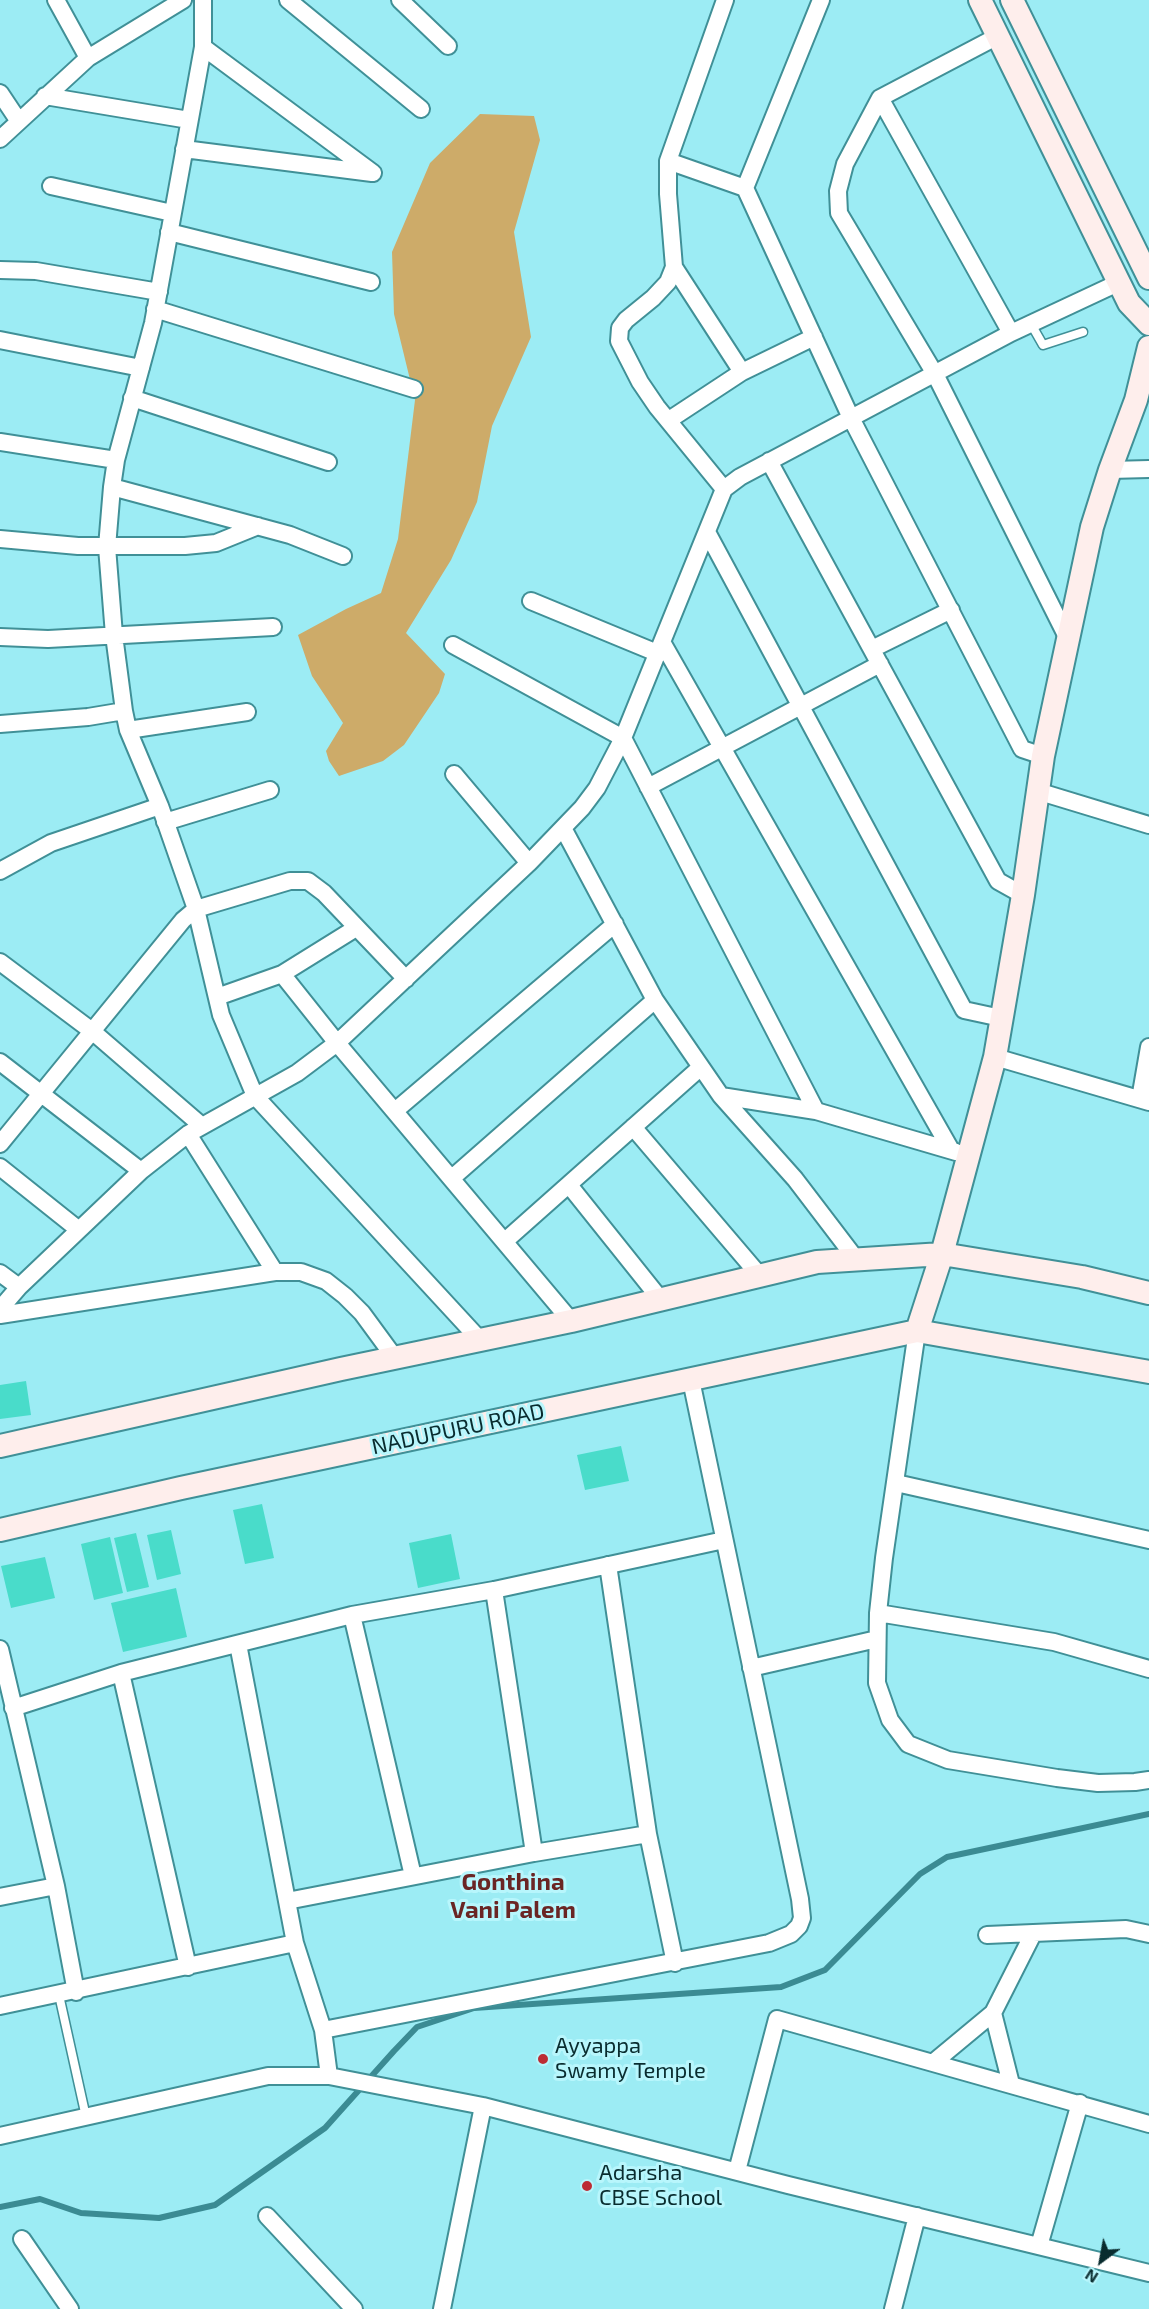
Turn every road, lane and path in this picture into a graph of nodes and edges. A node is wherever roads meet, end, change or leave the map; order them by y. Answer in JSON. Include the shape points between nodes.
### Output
{"nodes":[{"id":1,"x":56,"y":0,"type":"edge"},
{"id":2,"x":183,"y":0,"type":"edge"},
{"id":3,"x":203,"y":0,"type":"edge"},
{"id":4,"x":288,"y":0,"type":"edge"},
{"id":5,"x":400,"y":0,"type":"edge"},
{"id":6,"x":725,"y":0,"type":"edge"},
{"id":7,"x":821,"y":0,"type":"edge"},
{"id":8,"x":980,"y":0,"type":"edge"},
{"id":9,"x":1012,"y":0,"type":"edge"},
{"id":10,"x":164,"y":5,"type":"edge"},
{"id":11,"x":998,"y":36,"type":"junction"},
{"id":12,"x":448,"y":45,"type":"dead end"},
{"id":13,"x":203,"y":47,"type":"junction"},
{"id":14,"x":88,"y":58,"type":"junction"},
{"id":15,"x":0,"y":93,"type":"edge"},
{"id":16,"x":45,"y":96,"type":"junction"},
{"id":17,"x":880,"y":98,"type":"junction"},
{"id":18,"x":421,"y":109,"type":"dead end"},
{"id":19,"x":18,"y":120,"type":"junction"},
{"id":20,"x":189,"y":120,"type":"junction"},
{"id":21,"x":0,"y":139,"type":"edge"},
{"id":22,"x":184,"y":149,"type":"junction"},
{"id":23,"x":668,"y":161,"type":"junction"},
{"id":24,"x":51,"y":186,"type":"dead end"},
{"id":25,"x":745,"y":188,"type":"junction"},
{"id":26,"x":172,"y":213,"type":"junction"},
{"id":27,"x":169,"y":232,"type":"junction"},
{"id":28,"x":674,"y":267,"type":"junction"},
{"id":29,"x":0,"y":270,"type":"edge"},
{"id":30,"x":1149,"y":278,"type":"edge"},
{"id":31,"x":372,"y":282,"type":"dead end"},
{"id":32,"x":1120,"y":282,"type":"junction"},
{"id":33,"x":159,"y":292,"type":"junction"},
{"id":34,"x":155,"y":309,"type":"junction"},
{"id":35,"x":1031,"y":324,"type":"junction"},
{"id":36,"x":1149,"y":324,"type":"edge"},
{"id":37,"x":1083,"y":332,"type":"dead end"},
{"id":38,"x":1011,"y":333,"type":"junction"},
{"id":39,"x":814,"y":338,"type":"junction"},
{"id":40,"x":0,"y":340,"type":"edge"},
{"id":41,"x":1149,"y":346,"type":"edge"},
{"id":42,"x":141,"y":368,"type":"junction"},
{"id":43,"x":742,"y":372,"type":"junction"},
{"id":44,"x":934,"y":374,"type":"junction"},
{"id":45,"x":414,"y":389,"type":"dead end"},
{"id":46,"x":132,"y":398,"type":"junction"},
{"id":47,"x":851,"y":418,"type":"junction"},
{"id":48,"x":669,"y":420,"type":"junction"},
{"id":49,"x":0,"y":442,"type":"edge"},
{"id":50,"x":116,"y":460,"type":"junction"},
{"id":51,"x":769,"y":461,"type":"junction"},
{"id":52,"x":328,"y":462,"type":"dead end"},
{"id":53,"x":1110,"y":470,"type":"junction"},
{"id":54,"x":1149,"y":470,"type":"edge"},
{"id":55,"x":112,"y":487,"type":"junction"},
{"id":56,"x":724,"y":489,"type":"junction"},
{"id":57,"x":258,"y":526,"type":"junction"},
{"id":58,"x":706,"y":532,"type":"junction"},
{"id":59,"x":0,"y":539,"type":"edge"},
{"id":60,"x":107,"y":547,"type":"junction"},
{"id":61,"x":343,"y":556,"type":"dead end"},
{"id":62,"x":531,"y":601,"type":"dead end"},
{"id":63,"x":951,"y":610,"type":"junction"},
{"id":64,"x":273,"y":627,"type":"dead end"},
{"id":65,"x":114,"y":635,"type":"junction"},
{"id":66,"x":0,"y":637,"type":"edge"},
{"id":67,"x":1068,"y":639,"type":"junction"},
{"id":68,"x":453,"y":645,"type":"dead end"},
{"id":69,"x":660,"y":647,"type":"junction"},
{"id":70,"x":872,"y":649,"type":"junction"},
{"id":71,"x":880,"y":664,"type":"junction"},
{"id":72,"x":801,"y":707,"type":"junction"},
{"id":73,"x":124,"y":711,"type":"junction"},
{"id":74,"x":247,"y":712,"type":"dead end"},
{"id":75,"x":0,"y":724,"type":"edge"},
{"id":76,"x":128,"y":730,"type":"junction"},
{"id":77,"x":623,"y":738,"type":"junction"},
{"id":78,"x":723,"y":749,"type":"junction"},
{"id":79,"x":1043,"y":756,"type":"junction"},
{"id":80,"x":454,"y":774,"type":"dead end"},
{"id":81,"x":648,"y":787,"type":"junction"},
{"id":82,"x":270,"y":790,"type":"dead end"},
{"id":83,"x":1037,"y":790,"type":"junction"},
{"id":84,"x":163,"y":814,"type":"junction"},
{"id":85,"x":1149,"y":825,"type":"edge"},
{"id":86,"x":563,"y":828,"type":"junction"},
{"id":87,"x":529,"y":863,"type":"junction"},
{"id":88,"x":0,"y":871,"type":"edge"},
{"id":89,"x":1023,"y":895,"type":"junction"},
{"id":90,"x":196,"y":909,"type":"junction"},
{"id":91,"x":615,"y":924,"type":"junction"},
{"id":92,"x":356,"y":928,"type":"junction"},
{"id":93,"x":0,"y":962,"type":"edge"},
{"id":94,"x":282,"y":974,"type":"junction"},
{"id":95,"x":406,"y":979,"type":"junction"},
{"id":96,"x":217,"y":997,"type":"junction"},
{"id":97,"x":655,"y":1000,"type":"junction"},
{"id":98,"x":1002,"y":1018,"type":"junction"},
{"id":99,"x":92,"y":1031,"type":"junction"},
{"id":100,"x":337,"y":1043,"type":"junction"},
{"id":101,"x":1149,"y":1047,"type":"edge"},
{"id":102,"x":995,"y":1057,"type":"junction"},
{"id":103,"x":0,"y":1062,"type":"edge"},
{"id":104,"x":701,"y":1067,"type":"junction"},
{"id":105,"x":40,"y":1094,"type":"junction"},
{"id":106,"x":255,"y":1096,"type":"junction"},
{"id":107,"x":721,"y":1096,"type":"junction"},
{"id":108,"x":1144,"y":1100,"type":"edge"},
{"id":109,"x":396,"y":1110,"type":"junction"},
{"id":110,"x":816,"y":1110,"type":"junction"},
{"id":111,"x":202,"y":1126,"type":"junction"},
{"id":112,"x":633,"y":1127,"type":"junction"},
{"id":113,"x":188,"y":1134,"type":"junction"},
{"id":114,"x":0,"y":1144,"type":"edge"},
{"id":115,"x":960,"y":1153,"type":"junction"},
{"id":116,"x":0,"y":1167,"type":"edge"},
{"id":117,"x":141,"y":1171,"type":"junction"},
{"id":118,"x":452,"y":1178,"type":"junction"},
{"id":119,"x":569,"y":1185,"type":"junction"},
{"id":120,"x":79,"y":1230,"type":"junction"},
{"id":121,"x":505,"y":1241,"type":"junction"},
{"id":122,"x":942,"y":1254,"type":"junction"},
{"id":123,"x":856,"y":1259,"type":"junction"},
{"id":124,"x":274,"y":1272,"type":"junction"},
{"id":125,"x":0,"y":1273,"type":"edge"},
{"id":126,"x":760,"y":1276,"type":"junction"},
{"id":127,"x":19,"y":1287,"type":"junction"},
{"id":128,"x":1149,"y":1293,"type":"edge"},
{"id":129,"x":661,"y":1300,"type":"junction"},
{"id":130,"x":0,"y":1310,"type":"edge"},
{"id":131,"x":0,"y":1315,"type":"edge"},
{"id":132,"x":571,"y":1321,"type":"junction"},
{"id":133,"x":917,"y":1331,"type":"junction"},
{"id":134,"x":480,"y":1340,"type":"junction"},
{"id":135,"x":395,"y":1358,"type":"junction"},
{"id":136,"x":1149,"y":1372,"type":"edge"},
{"id":137,"x":691,"y":1380,"type":"junction"},
{"id":138,"x":0,"y":1446,"type":"edge"},
{"id":139,"x":896,"y":1483,"type":"junction"},
{"id":140,"x":0,"y":1530,"type":"edge"},
{"id":141,"x":724,"y":1540,"type":"junction"},
{"id":142,"x":1149,"y":1540,"type":"edge"},
{"id":143,"x":608,"y":1565,"type":"junction"},
{"id":144,"x":494,"y":1590,"type":"junction"},
{"id":145,"x":878,"y":1614,"type":"junction"},
{"id":146,"x":352,"y":1615,"type":"junction"},
{"id":147,"x":877,"y":1639,"type":"junction"},
{"id":148,"x":238,"y":1644,"type":"junction"},
{"id":149,"x":0,"y":1649,"type":"edge"},
{"id":150,"x":751,"y":1668,"type":"junction"},
{"id":151,"x":1149,"y":1669,"type":"edge"},
{"id":152,"x":121,"y":1674,"type":"junction"},
{"id":153,"x":13,"y":1708,"type":"junction"},
{"id":154,"x":1149,"y":1780,"type":"edge"},
{"id":155,"x":648,"y":1834,"type":"junction"},
{"id":156,"x":534,"y":1853,"type":"junction"},
{"id":157,"x":413,"y":1876,"type":"junction"},
{"id":158,"x":57,"y":1886,"type":"junction"},
{"id":159,"x":0,"y":1897,"type":"edge"},
{"id":160,"x":287,"y":1901,"type":"junction"},
{"id":161,"x":1033,"y":1934,"type":"junction"},
{"id":162,"x":1149,"y":1934,"type":"edge"},
{"id":163,"x":987,"y":1935,"type":"dead end"},
{"id":164,"x":295,"y":1943,"type":"junction"},
{"id":165,"x":675,"y":1963,"type":"junction"},
{"id":166,"x":188,"y":1967,"type":"junction"},
{"id":167,"x":68,"y":1993,"type":"junction"},
{"id":168,"x":0,"y":2006,"type":"edge"},
{"id":169,"x":993,"y":2013,"type":"junction"},
{"id":170,"x":323,"y":2030,"type":"junction"},
{"id":171,"x":934,"y":2062,"type":"junction"},
{"id":172,"x":329,"y":2076,"type":"junction"},
{"id":173,"x":1011,"y":2084,"type":"junction"},
{"id":174,"x":1080,"y":2103,"type":"junction"},
{"id":175,"x":483,"y":2106,"type":"junction"},
{"id":176,"x":86,"y":2116,"type":"junction"},
{"id":177,"x":1149,"y":2124,"type":"edge"},
{"id":178,"x":0,"y":2136,"type":"edge"},
{"id":179,"x":737,"y":2171,"type":"junction"},
{"id":180,"x":267,"y":2216,"type":"dead end"},
{"id":181,"x":917,"y":2216,"type":"junction"},
{"id":182,"x":22,"y":2240,"type":"dead end"},
{"id":183,"x":1039,"y":2246,"type":"junction"},
{"id":184,"x":1149,"y":2273,"type":"edge"},
{"id":185,"x":69,"y":2309,"type":"edge"},
{"id":186,"x":354,"y":2309,"type":"edge"},
{"id":187,"x":442,"y":2309,"type":"edge"},
{"id":188,"x":893,"y":2309,"type":"edge"}],
"edges":[{"from":1,"to":14,"type":"street"},
{"from":2,"to":10,"type":"street"},
{"from":3,"to":13,"type":"street"},
{"from":4,"to":18,"type":"street"},
{"from":5,"to":12,"type":"street"},
{"from":6,"to":23,"type":"street"},
{"from":7,"to":25,"type":"street"},
{"from":8,"to":11,"type":"street"},
{"from":9,"to":30,"type":"street"},
{"from":10,"to":14,"type":"street"},
{"from":11,"to":17,"type":"street"},
{"from":11,"to":32,"type":"street"},
{"from":13,"to":20,"type":"street"},
{"from":13,"to":22,"type":"street","via":[[373,173]]},
{"from":14,"to":16,"type":"street"},
{"from":15,"to":19,"type":"street"},
{"from":16,"to":19,"type":"street"},
{"from":16,"to":20,"type":"street"},
{"from":17,"to":38,"type":"street"},
{"from":17,"to":44,"type":"street","via":[[845,164],[838,191],[840,213]]},
{"from":19,"to":21,"type":"street"},
{"from":20,"to":22,"type":"street"},
{"from":22,"to":26,"type":"street"},
{"from":23,"to":25,"type":"street"},
{"from":23,"to":28,"type":"street"},
{"from":24,"to":26,"type":"street"},
{"from":25,"to":39,"type":"street"},
{"from":26,"to":27,"type":"street"},
{"from":27,"to":31,"type":"street"},
{"from":27,"to":33,"type":"street"},
{"from":28,"to":43,"type":"street"},
{"from":28,"to":48,"type":"street","via":[[668,282],[620,328],[619,341],[640,382]]},
{"from":29,"to":33,"type":"street","via":[[36,271]]},
{"from":32,"to":35,"type":"street"},
{"from":32,"to":36,"type":"street","via":[[1129,303]]},
{"from":33,"to":34,"type":"street"},
{"from":34,"to":42,"type":"street"},
{"from":34,"to":45,"type":"street"},
{"from":35,"to":37,"type":"lane","via":[[1043,345]]},
{"from":35,"to":38,"type":"street"},
{"from":38,"to":44,"type":"street"},
{"from":39,"to":43,"type":"street"},
{"from":39,"to":47,"type":"street"},
{"from":40,"to":42,"type":"street"},
{"from":41,"to":53,"type":"street","via":[[1136,400]]},
{"from":42,"to":46,"type":"street"},
{"from":43,"to":48,"type":"street"},
{"from":44,"to":47,"type":"street"},
{"from":44,"to":67,"type":"street"},
{"from":46,"to":50,"type":"street"},
{"from":46,"to":52,"type":"street"},
{"from":47,"to":51,"type":"street"},
{"from":47,"to":63,"type":"street"},
{"from":48,"to":56,"type":"street"},
{"from":49,"to":50,"type":"street"},
{"from":50,"to":55,"type":"street"},
{"from":51,"to":56,"type":"street"},
{"from":51,"to":70,"type":"street"},
{"from":53,"to":54,"type":"street"},
{"from":53,"to":67,"type":"street","via":[[1092,527]]},
{"from":55,"to":57,"type":"street"},
{"from":55,"to":60,"type":"street"},
{"from":56,"to":58,"type":"street"},
{"from":57,"to":60,"type":"street","via":[[216,543]]},
{"from":57,"to":61,"type":"street"},
{"from":58,"to":69,"type":"street"},
{"from":58,"to":72,"type":"street"},
{"from":59,"to":60,"type":"street"},
{"from":60,"to":65,"type":"street"},
{"from":62,"to":69,"type":"street"},
{"from":63,"to":70,"type":"street"},
{"from":63,"to":79,"type":"street","via":[[1022,748]]},
{"from":64,"to":65,"type":"street"},
{"from":65,"to":66,"type":"street"},
{"from":65,"to":73,"type":"street"},
{"from":67,"to":79,"type":"street"},
{"from":68,"to":77,"type":"street"},
{"from":69,"to":77,"type":"street"},
{"from":69,"to":78,"type":"street"},
{"from":70,"to":71,"type":"street"},
{"from":71,"to":72,"type":"street"},
{"from":71,"to":89,"type":"street","via":[[998,881]]},
{"from":72,"to":78,"type":"street"},
{"from":72,"to":98,"type":"street","via":[[964,1010]]},
{"from":73,"to":75,"type":"street"},
{"from":73,"to":76,"type":"street"},
{"from":74,"to":76,"type":"street"},
{"from":76,"to":84,"type":"street"},
{"from":77,"to":81,"type":"street"},
{"from":77,"to":86,"type":"street","via":[[597,788]]},
{"from":78,"to":81,"type":"street"},
{"from":78,"to":115,"type":"street"},
{"from":79,"to":83,"type":"street"},
{"from":80,"to":87,"type":"street"},
{"from":81,"to":110,"type":"street"},
{"from":82,"to":84,"type":"street"},
{"from":83,"to":85,"type":"street"},
{"from":83,"to":89,"type":"street"},
{"from":84,"to":88,"type":"street","via":[[51,843]]},
{"from":84,"to":90,"type":"street"},
{"from":86,"to":87,"type":"street"},
{"from":86,"to":91,"type":"street"},
{"from":87,"to":95,"type":"street"},
{"from":89,"to":98,"type":"street"},
{"from":90,"to":92,"type":"street","via":[[290,881],[308,881]]},
{"from":90,"to":96,"type":"street"},
{"from":90,"to":99,"type":"street"},
{"from":91,"to":97,"type":"street"},
{"from":91,"to":109,"type":"street"},
{"from":92,"to":94,"type":"street"},
{"from":92,"to":95,"type":"street"},
{"from":93,"to":99,"type":"street"},
{"from":94,"to":96,"type":"street"},
{"from":94,"to":100,"type":"street"},
{"from":95,"to":100,"type":"street"},
{"from":96,"to":106,"type":"street","via":[[220,1015]]},
{"from":97,"to":104,"type":"street"},
{"from":97,"to":118,"type":"street"},
{"from":98,"to":102,"type":"street"},
{"from":99,"to":105,"type":"street"},
{"from":99,"to":111,"type":"street"},
{"from":100,"to":106,"type":"street","via":[[297,1073]]},
{"from":100,"to":109,"type":"street"},
{"from":101,"to":108,"type":"street"},
{"from":102,"to":108,"type":"street"},
{"from":102,"to":115,"type":"street"},
{"from":103,"to":105,"type":"street"},
{"from":104,"to":107,"type":"street"},
{"from":104,"to":112,"type":"street"},
{"from":105,"to":114,"type":"street"},
{"from":105,"to":117,"type":"street"},
{"from":106,"to":111,"type":"street"},
{"from":106,"to":134,"type":"street"},
{"from":107,"to":110,"type":"street"},
{"from":107,"to":123,"type":"street","via":[[795,1179]]},
{"from":109,"to":118,"type":"street"},
{"from":110,"to":115,"type":"street"},
{"from":111,"to":113,"type":"street"},
{"from":112,"to":119,"type":"street"},
{"from":112,"to":126,"type":"street"},
{"from":113,"to":117,"type":"street"},
{"from":113,"to":124,"type":"street"},
{"from":115,"to":122,"type":"street"},
{"from":116,"to":120,"type":"street"},
{"from":117,"to":120,"type":"street"},
{"from":118,"to":121,"type":"street"},
{"from":119,"to":121,"type":"street"},
{"from":119,"to":129,"type":"street"},
{"from":120,"to":127,"type":"street"},
{"from":121,"to":132,"type":"street"},
{"from":122,"to":123,"type":"street"},
{"from":122,"to":128,"type":"street","via":[[1082,1277]]},
{"from":122,"to":133,"type":"street"},
{"from":123,"to":126,"type":"street","via":[[817,1262]]},
{"from":124,"to":131,"type":"street"},
{"from":124,"to":135,"type":"street","via":[[301,1272],[326,1281],[362,1313]]},
{"from":125,"to":127,"type":"street"},
{"from":126,"to":129,"type":"street"},
{"from":127,"to":130,"type":"street"},
{"from":129,"to":132,"type":"street"},
{"from":132,"to":134,"type":"street"},
{"from":133,"to":136,"type":"street"},
{"from":133,"to":137,"type":"street","name":"NADUPURU ROAD"},
{"from":133,"to":139,"type":"street"},
{"from":134,"to":135,"type":"street"},
{"from":135,"to":138,"type":"street"},
{"from":137,"to":140,"type":"street","name":"NADUPURU ROAD"},
{"from":137,"to":141,"type":"street"},
{"from":139,"to":142,"type":"street"},
{"from":139,"to":145,"type":"street"},
{"from":141,"to":143,"type":"street"},
{"from":141,"to":150,"type":"street"},
{"from":143,"to":144,"type":"street"},
{"from":143,"to":155,"type":"street"},
{"from":144,"to":146,"type":"street"},
{"from":144,"to":156,"type":"street"},
{"from":145,"to":147,"type":"street"},
{"from":145,"to":151,"type":"street","via":[[1054,1642]]},
{"from":146,"to":148,"type":"street"},
{"from":146,"to":157,"type":"street"},
{"from":147,"to":150,"type":"street"},
{"from":147,"to":154,"type":"street","via":[[877,1683],[890,1720],[908,1744],[948,1760],[1057,1778],[1098,1783]]},
{"from":148,"to":152,"type":"street"},
{"from":148,"to":160,"type":"street"},
{"from":149,"to":153,"type":"street"},
{"from":150,"to":165,"type":"street","via":[[802,1918],[791,1934],[769,1943]]},
{"from":152,"to":153,"type":"street"},
{"from":152,"to":166,"type":"street"},
{"from":153,"to":158,"type":"street"},
{"from":155,"to":156,"type":"street"},
{"from":155,"to":165,"type":"street"},
{"from":156,"to":157,"type":"street"},
{"from":157,"to":160,"type":"street"},
{"from":158,"to":159,"type":"street"},
{"from":158,"to":167,"type":"street"},
{"from":160,"to":164,"type":"street"},
{"from":161,"to":162,"type":"street","via":[[1126,1929]]},
{"from":161,"to":163,"type":"street"},
{"from":161,"to":169,"type":"street"},
{"from":164,"to":166,"type":"street"},
{"from":164,"to":170,"type":"street"},
{"from":165,"to":170,"type":"street"},
{"from":166,"to":167,"type":"street"},
{"from":167,"to":168,"type":"street"},
{"from":167,"to":176,"type":"lane"},
{"from":169,"to":171,"type":"street"},
{"from":169,"to":173,"type":"street"},
{"from":170,"to":172,"type":"street"},
{"from":171,"to":173,"type":"street"},
{"from":171,"to":179,"type":"street","via":[[777,2019]]},
{"from":172,"to":175,"type":"street"},
{"from":172,"to":176,"type":"street","via":[[268,2076]]},
{"from":173,"to":174,"type":"street"},
{"from":174,"to":177,"type":"street"},
{"from":174,"to":183,"type":"street"},
{"from":175,"to":179,"type":"street"},
{"from":175,"to":187,"type":"street"},
{"from":176,"to":178,"type":"street"},
{"from":179,"to":181,"type":"street"},
{"from":180,"to":186,"type":"street"},
{"from":181,"to":183,"type":"street"},
{"from":181,"to":188,"type":"street"},
{"from":182,"to":185,"type":"street"},
{"from":183,"to":184,"type":"street"}]}
